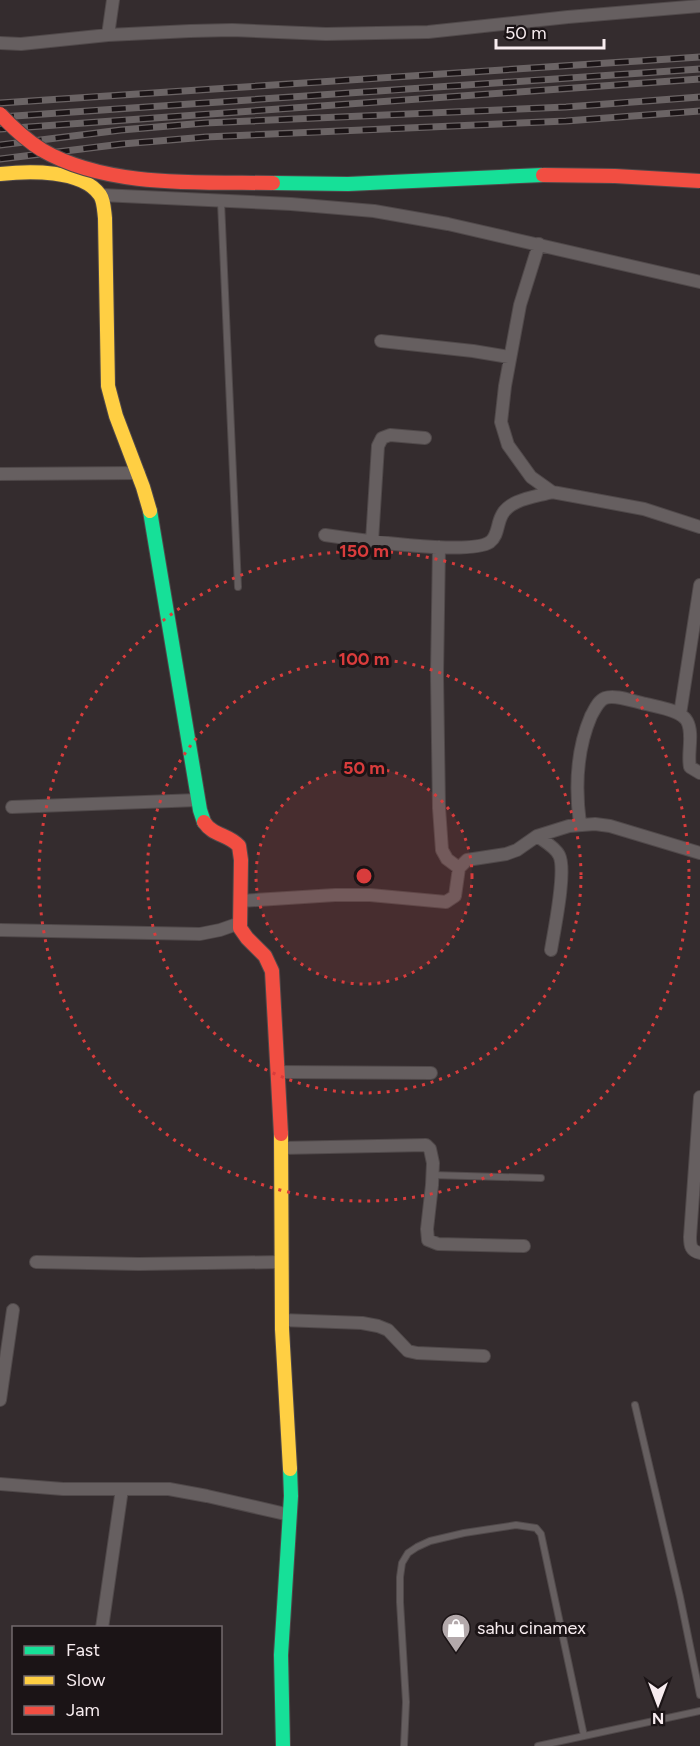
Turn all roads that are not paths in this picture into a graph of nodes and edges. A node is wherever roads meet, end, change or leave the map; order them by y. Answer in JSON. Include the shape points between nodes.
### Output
{"nodes":[{"id":1,"x":113,"y":0,"type":"edge"},
{"id":2,"x":700,"y":6,"type":"edge"},
{"id":3,"x":108,"y":35,"type":"junction"},
{"id":4,"x":0,"y":43,"type":"edge"},
{"id":5,"x":0,"y":114,"type":"edge"},
{"id":6,"x":0,"y":174,"type":"edge"},
{"id":7,"x":700,"y":181,"type":"edge"},
{"id":8,"x":101,"y":195,"type":"junction"},
{"id":9,"x":221,"y":202,"type":"junction"},
{"id":10,"x":539,"y":244,"type":"junction"},
{"id":11,"x":700,"y":282,"type":"edge"},
{"id":12,"x":381,"y":341,"type":"dead end"},
{"id":13,"x":509,"y":357,"type":"junction"},
{"id":14,"x":425,"y":438,"type":"dead end"},
{"id":15,"x":139,"y":472,"type":"junction"},
{"id":16,"x":0,"y":474,"type":"edge"},
{"id":17,"x":552,"y":492,"type":"junction"},
{"id":18,"x":700,"y":527,"type":"edge"},
{"id":19,"x":325,"y":535,"type":"dead end"},
{"id":20,"x":372,"y":541,"type":"junction"},
{"id":21,"x":439,"y":547,"type":"junction"},
{"id":22,"x":700,"y":585,"type":"edge"},
{"id":23,"x":238,"y":587,"type":"dead end"},
{"id":24,"x":699,"y":610,"type":"edge"},
{"id":25,"x":680,"y":714,"type":"junction"},
{"id":26,"x":700,"y":772,"type":"edge"},
{"id":27,"x":198,"y":800,"type":"junction"},
{"id":28,"x":12,"y":807,"type":"dead end"},
{"id":29,"x":580,"y":824,"type":"junction"},
{"id":30,"x":537,"y":836,"type":"junction"},
{"id":31,"x":700,"y":853,"type":"edge"},
{"id":32,"x":459,"y":868,"type":"junction"},
{"id":33,"x":240,"y":901,"type":"junction"},
{"id":34,"x":240,"y":923,"type":"junction"},
{"id":35,"x":0,"y":930,"type":"edge"},
{"id":36,"x":551,"y":950,"type":"dead end"},
{"id":37,"x":279,"y":1072,"type":"junction"},
{"id":38,"x":430,"y":1073,"type":"dead end"},
{"id":39,"x":700,"y":1097,"type":"edge"},
{"id":40,"x":281,"y":1148,"type":"junction"},
{"id":41,"x":432,"y":1175,"type":"junction"},
{"id":42,"x":541,"y":1178,"type":"dead end"},
{"id":43,"x":524,"y":1245,"type":"dead end"},
{"id":44,"x":700,"y":1253,"type":"edge"},
{"id":45,"x":36,"y":1262,"type":"dead end"},
{"id":46,"x":282,"y":1262,"type":"junction"},
{"id":47,"x":13,"y":1310,"type":"dead end"},
{"id":48,"x":282,"y":1320,"type":"junction"},
{"id":49,"x":484,"y":1356,"type":"dead end"},
{"id":50,"x":0,"y":1400,"type":"edge"},
{"id":51,"x":635,"y":1405,"type":"dead end"},
{"id":52,"x":0,"y":1484,"type":"edge"},
{"id":53,"x":122,"y":1488,"type":"junction"},
{"id":54,"x":290,"y":1515,"type":"junction"},
{"id":55,"x":102,"y":1626,"type":"edge"},
{"id":56,"x":700,"y":1695,"type":"edge"},
{"id":57,"x":700,"y":1711,"type":"edge"},
{"id":58,"x":584,"y":1736,"type":"junction"},
{"id":59,"x":283,"y":1746,"type":"edge"},
{"id":60,"x":404,"y":1746,"type":"edge"},
{"id":61,"x":538,"y":1746,"type":"edge"}],
"edges":[{"from":1,"to":3,"type":"street"},
{"from":2,"to":3,"type":"street","via":[[428,32],[326,34],[232,30]]},
{"from":3,"to":4,"type":"street"},
{"from":5,"to":7,"type":"street","bridge":true,"via":[[35,148],[96,170],[144,178],[302,184],[561,176]]},
{"from":6,"to":8,"type":"street","via":[[25,172],[67,177]]},
{"from":8,"to":9,"type":"street"},
{"from":8,"to":15,"type":"street","via":[[105,218],[108,386],[114,413]]},
{"from":9,"to":10,"type":"street","via":[[374,211]]},
{"from":9,"to":23,"type":"lane"},
{"from":10,"to":11,"type":"street"},
{"from":10,"to":13,"type":"street"},
{"from":12,"to":13,"type":"street"},
{"from":13,"to":17,"type":"street","via":[[502,408],[503,434],[522,467]]},
{"from":14,"to":20,"type":"street","via":[[382,438]]},
{"from":15,"to":16,"type":"street"},
{"from":15,"to":27,"type":"street","via":[[154,529]]},
{"from":17,"to":18,"type":"street","via":[[644,509]]},
{"from":17,"to":21,"type":"street","via":[[515,502],[506,509],[489,542]]},
{"from":19,"to":20,"type":"street"},
{"from":20,"to":21,"type":"street"},
{"from":21,"to":32,"type":"street","via":[[439,808],[442,850]]},
{"from":22,"to":24,"type":"street"},
{"from":24,"to":25,"type":"street"},
{"from":25,"to":26,"type":"street","via":[[690,728],[690,767]]},
{"from":25,"to":29,"type":"street","via":[[609,697],[599,702],[579,754]]},
{"from":27,"to":28,"type":"street"},
{"from":27,"to":33,"type":"street","via":[[207,830],[232,839],[239,846]]},
{"from":29,"to":30,"type":"street"},
{"from":29,"to":31,"type":"street","via":[[610,826]]},
{"from":30,"to":32,"type":"street","via":[[517,850],[466,860]]},
{"from":30,"to":36,"type":"street","via":[[559,855],[561,865]]},
{"from":32,"to":33,"type":"street","via":[[455,896],[440,903],[370,895]]},
{"from":33,"to":34,"type":"street"},
{"from":34,"to":35,"type":"street","via":[[200,934]]},
{"from":34,"to":37,"type":"street","via":[[242,933],[265,954],[272,971]]},
{"from":37,"to":38,"type":"street"},
{"from":37,"to":40,"type":"street"},
{"from":39,"to":44,"type":"street","via":[[690,1237],[691,1248]]},
{"from":40,"to":41,"type":"street","via":[[422,1144],[430,1149]]},
{"from":40,"to":46,"type":"street"},
{"from":41,"to":42,"type":"lane"},
{"from":41,"to":43,"type":"street","via":[[428,1240],[438,1244]]},
{"from":45,"to":46,"type":"street"},
{"from":46,"to":48,"type":"street"},
{"from":47,"to":50,"type":"street"},
{"from":48,"to":49,"type":"street","via":[[370,1324],[388,1330],[408,1351]]},
{"from":48,"to":54,"type":"street"},
{"from":51,"to":56,"type":"lane"},
{"from":52,"to":53,"type":"street"},
{"from":53,"to":54,"type":"street","via":[[169,1489]]},
{"from":53,"to":55,"type":"street"},
{"from":54,"to":59,"type":"street","via":[[281,1655]]},
{"from":57,"to":58,"type":"lane"},
{"from":58,"to":60,"type":"lane","via":[[542,1534],[536,1528],[516,1525],[430,1541],[408,1553],[402,1563]]},
{"from":58,"to":61,"type":"lane"}]}
